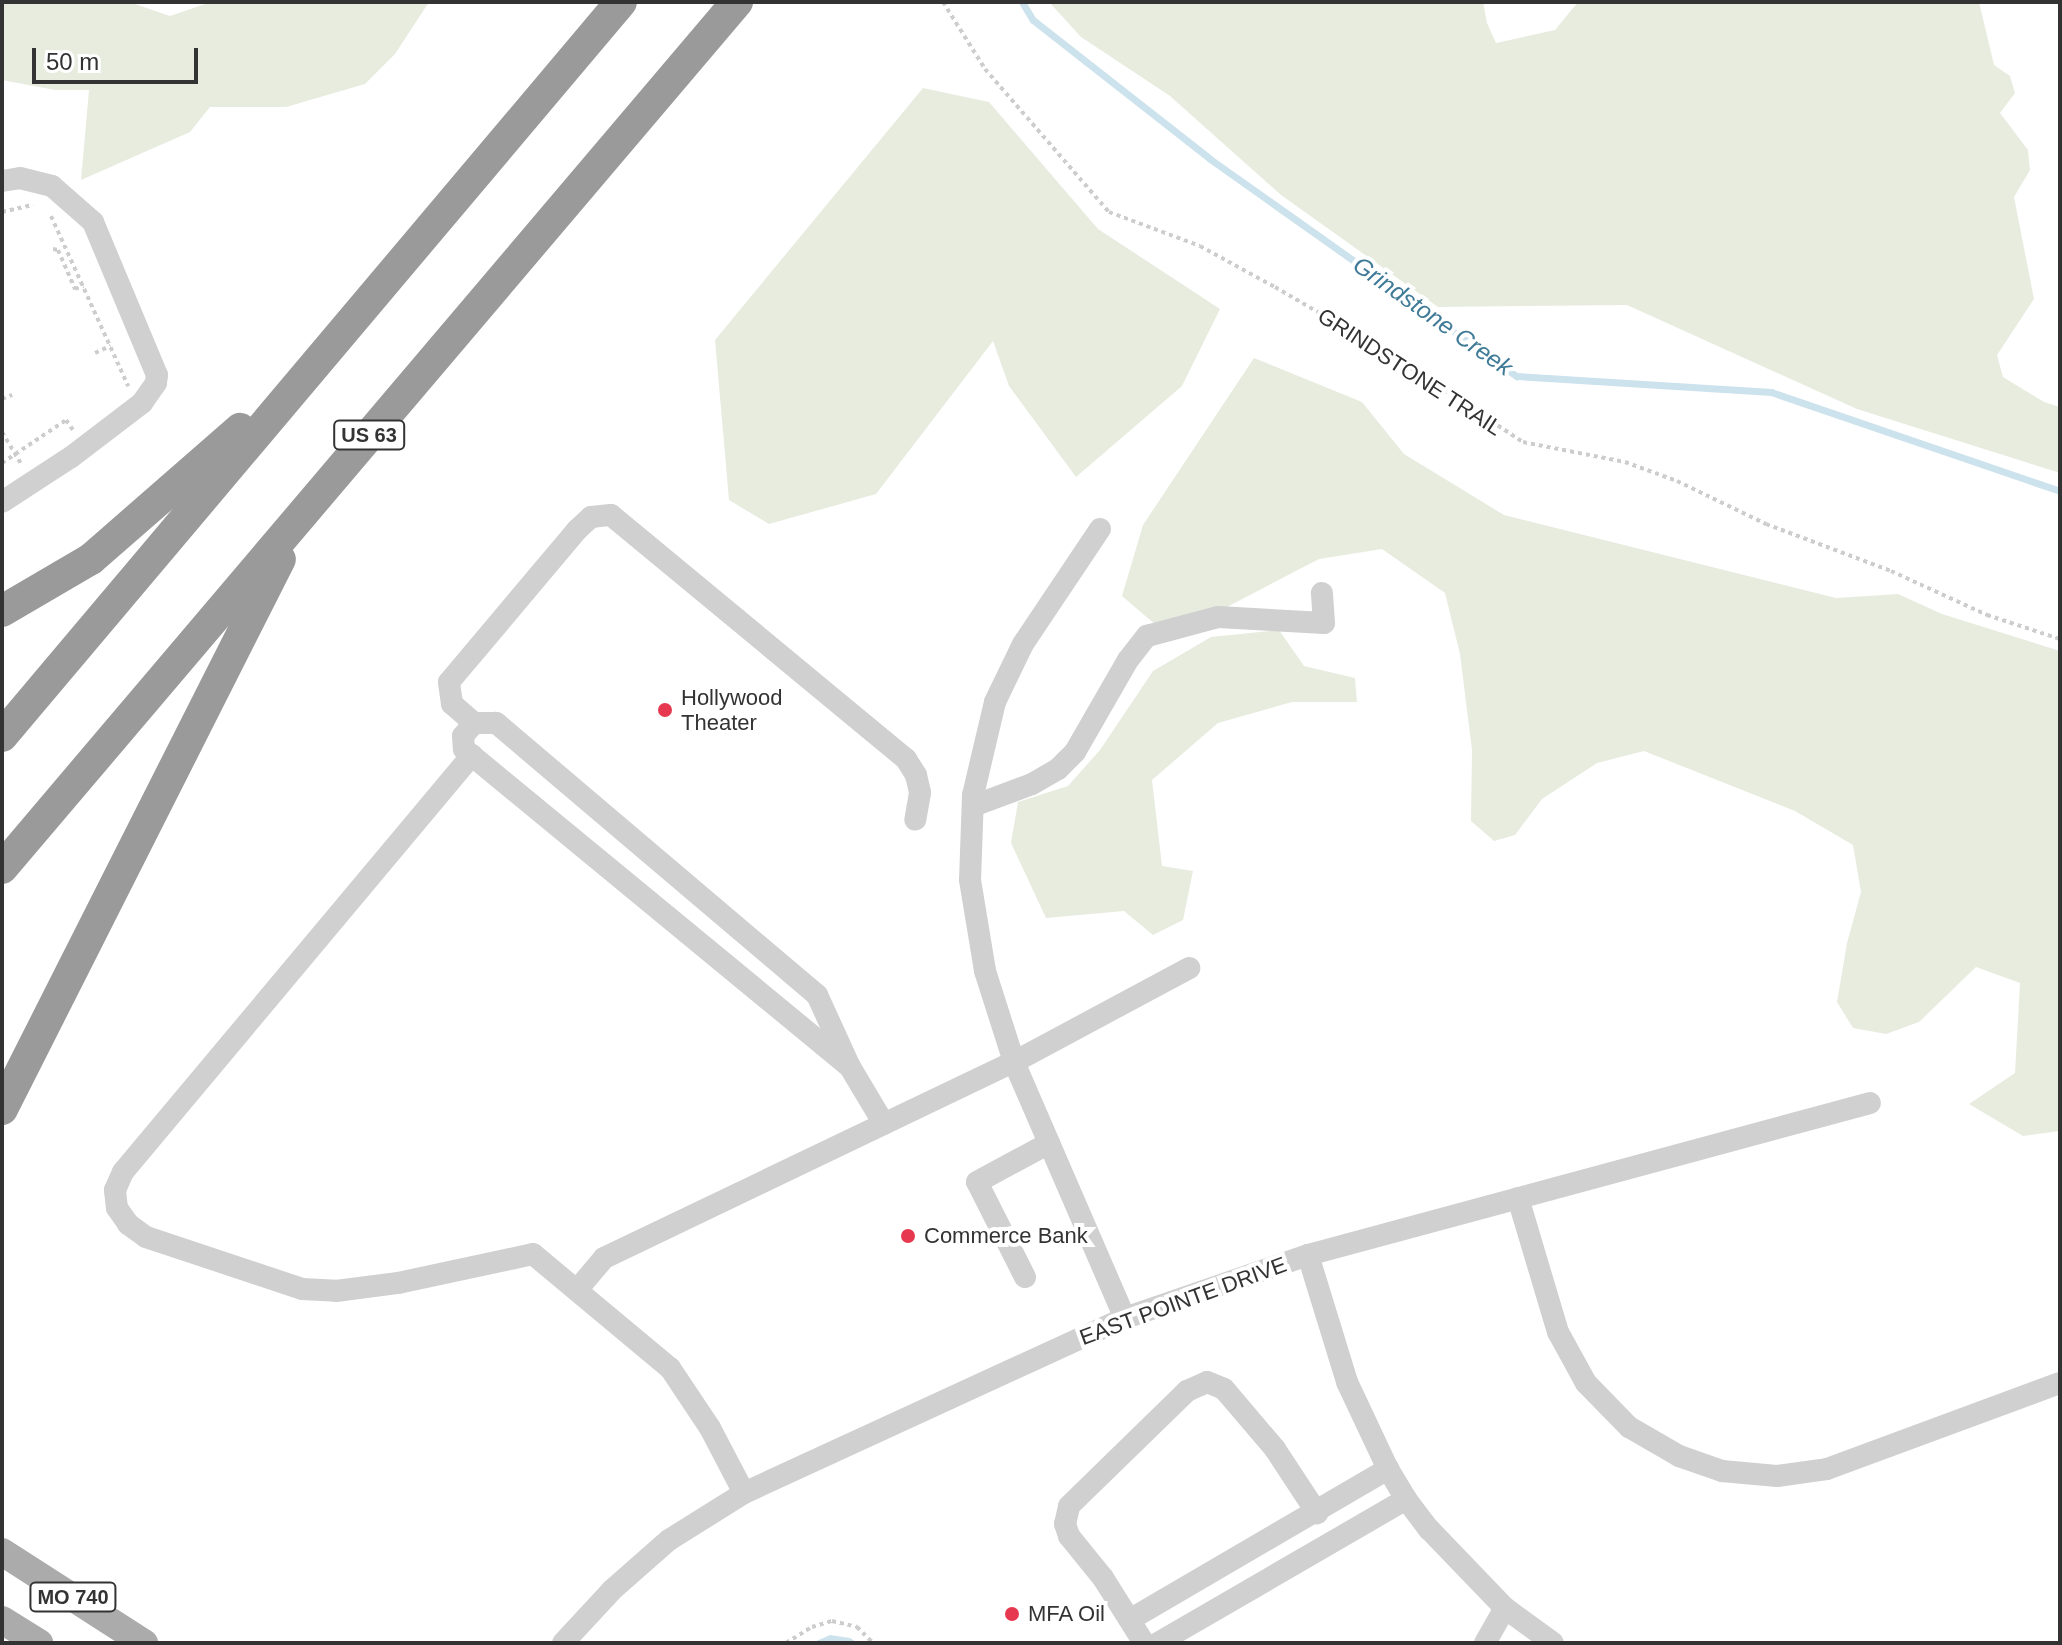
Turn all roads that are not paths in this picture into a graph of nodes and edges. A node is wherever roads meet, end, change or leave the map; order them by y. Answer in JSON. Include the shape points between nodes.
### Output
{"nodes":[{"id":1,"x":621,"y":2,"type":"edge"},
{"id":2,"x":737,"y":2,"type":"edge"},
{"id":3,"x":2,"y":181,"type":"edge"},
{"id":4,"x":318,"y":361,"type":"junction"},
{"id":5,"x":2,"y":502,"type":"edge"},
{"id":6,"x":304,"y":512,"type":"junction"},
{"id":7,"x":1100,"y":529,"type":"dead end"},
{"id":8,"x":1322,"y":593,"type":"dead end"},
{"id":9,"x":2,"y":611,"type":"edge"},
{"id":10,"x":474,"y":723,"type":"junction"},
{"id":11,"x":2,"y":736,"type":"edge"},
{"id":12,"x":472,"y":755,"type":"junction"},
{"id":13,"x":973,"y":806,"type":"junction"},
{"id":14,"x":915,"y":820,"type":"dead end"},
{"id":15,"x":2,"y":868,"type":"edge"},
{"id":16,"x":1189,"y":968,"type":"dead end"},
{"id":17,"x":1014,"y":1062,"type":"junction"},
{"id":18,"x":850,"y":1067,"type":"junction"},
{"id":19,"x":1870,"y":1103,"type":"dead end"},
{"id":20,"x":2,"y":1109,"type":"edge"},
{"id":21,"x":884,"y":1124,"type":"junction"},
{"id":22,"x":1049,"y":1143,"type":"junction"},
{"id":23,"x":1518,"y":1198,"type":"junction"},
{"id":24,"x":1308,"y":1255,"type":"junction"},
{"id":25,"x":1025,"y":1277,"type":"dead end"},
{"id":26,"x":577,"y":1290,"type":"junction"},
{"id":27,"x":1125,"y":1318,"type":"junction"},
{"id":28,"x":2060,"y":1383,"type":"edge"},
{"id":29,"x":1388,"y":1469,"type":"junction"},
{"id":30,"x":744,"y":1493,"type":"junction"},
{"id":31,"x":1406,"y":1499,"type":"junction"},
{"id":32,"x":1317,"y":1513,"type":"junction"},
{"id":33,"x":2,"y":1552,"type":"edge"},
{"id":34,"x":1505,"y":1608,"type":"junction"},
{"id":35,"x":1131,"y":1619,"type":"junction"},
{"id":36,"x":2,"y":1620,"type":"edge"},
{"id":37,"x":39,"y":1643,"type":"edge"},
{"id":38,"x":144,"y":1643,"type":"edge"},
{"id":39,"x":563,"y":1643,"type":"edge"},
{"id":40,"x":1144,"y":1643,"type":"edge"},
{"id":41,"x":1158,"y":1643,"type":"edge"},
{"id":42,"x":1485,"y":1643,"type":"edge"},
{"id":43,"x":1553,"y":1643,"type":"edge"}],
"edges":[{"from":1,"to":4,"type":"highway"},
{"from":2,"to":6,"type":"highway","number":"US 63"},
{"from":3,"to":5,"type":"street","via":[[20,178],[52,186],[93,222],[157,375],[142,403]]},
{"from":4,"to":9,"type":"highway","via":[[91,559]]},
{"from":4,"to":11,"type":"highway"},
{"from":6,"to":15,"type":"highway","number":"US 63"},
{"from":6,"to":20,"type":"highway"},
{"from":7,"to":13,"type":"street","via":[[1023,644],[995,702]]},
{"from":8,"to":13,"type":"street","via":[[1324,623],[1218,617],[1147,636],[1075,752],[1058,769]]},
{"from":10,"to":12,"type":"street","via":[[463,736],[464,749]]},
{"from":10,"to":14,"type":"street","via":[[452,704],[449,682],[577,530],[591,517],[611,515],[906,759],[920,793]]},
{"from":10,"to":18,"type":"street","via":[[496,723],[817,995]]},
{"from":12,"to":18,"type":"street"},
{"from":12,"to":26,"type":"street","via":[[123,1172],[115,1190],[117,1208],[146,1237],[302,1289],[336,1291],[398,1283],[533,1254]]},
{"from":13,"to":17,"type":"street","via":[[970,880],[985,971]]},
{"from":16,"to":17,"type":"street"},
{"from":17,"to":21,"type":"street"},
{"from":17,"to":22,"type":"street"},
{"from":18,"to":21,"type":"street"},
{"from":19,"to":23,"type":"street","name":"EAST POINTE DRIVE"},
{"from":21,"to":26,"type":"street","via":[[604,1258]]},
{"from":22,"to":25,"type":"street","via":[[977,1182]]},
{"from":22,"to":27,"type":"street"},
{"from":23,"to":24,"type":"street","name":"EAST POINTE DRIVE"},
{"from":23,"to":28,"type":"street","via":[[1558,1332],[1586,1383],[1629,1427],[1679,1456],[1722,1471],[1777,1476],[1827,1469]]},
{"from":24,"to":27,"type":"street","name":"EAST POINTE DRIVE"},
{"from":24,"to":29,"type":"street","via":[[1347,1382]]},
{"from":26,"to":30,"type":"street","via":[[670,1368]]},
{"from":27,"to":30,"type":"street","name":"EAST POINTE DRIVE"},
{"from":29,"to":31,"type":"street"},
{"from":29,"to":32,"type":"street"},
{"from":30,"to":39,"type":"street","name":"EAST POINTE DRIVE","via":[[669,1540]]},
{"from":31,"to":34,"type":"street"},
{"from":31,"to":41,"type":"street"},
{"from":32,"to":35,"type":"street"},
{"from":32,"to":35,"type":"street","via":[[1275,1449],[1224,1389],[1207,1382],[1187,1391],[1069,1506],[1069,1536]]},
{"from":33,"to":38,"type":"main road","number":"MO 740"},
{"from":34,"to":42,"type":"street"},
{"from":34,"to":43,"type":"street"},
{"from":35,"to":40,"type":"street"},
{"from":36,"to":37,"type":"main road","number":"MO 740"}]}
